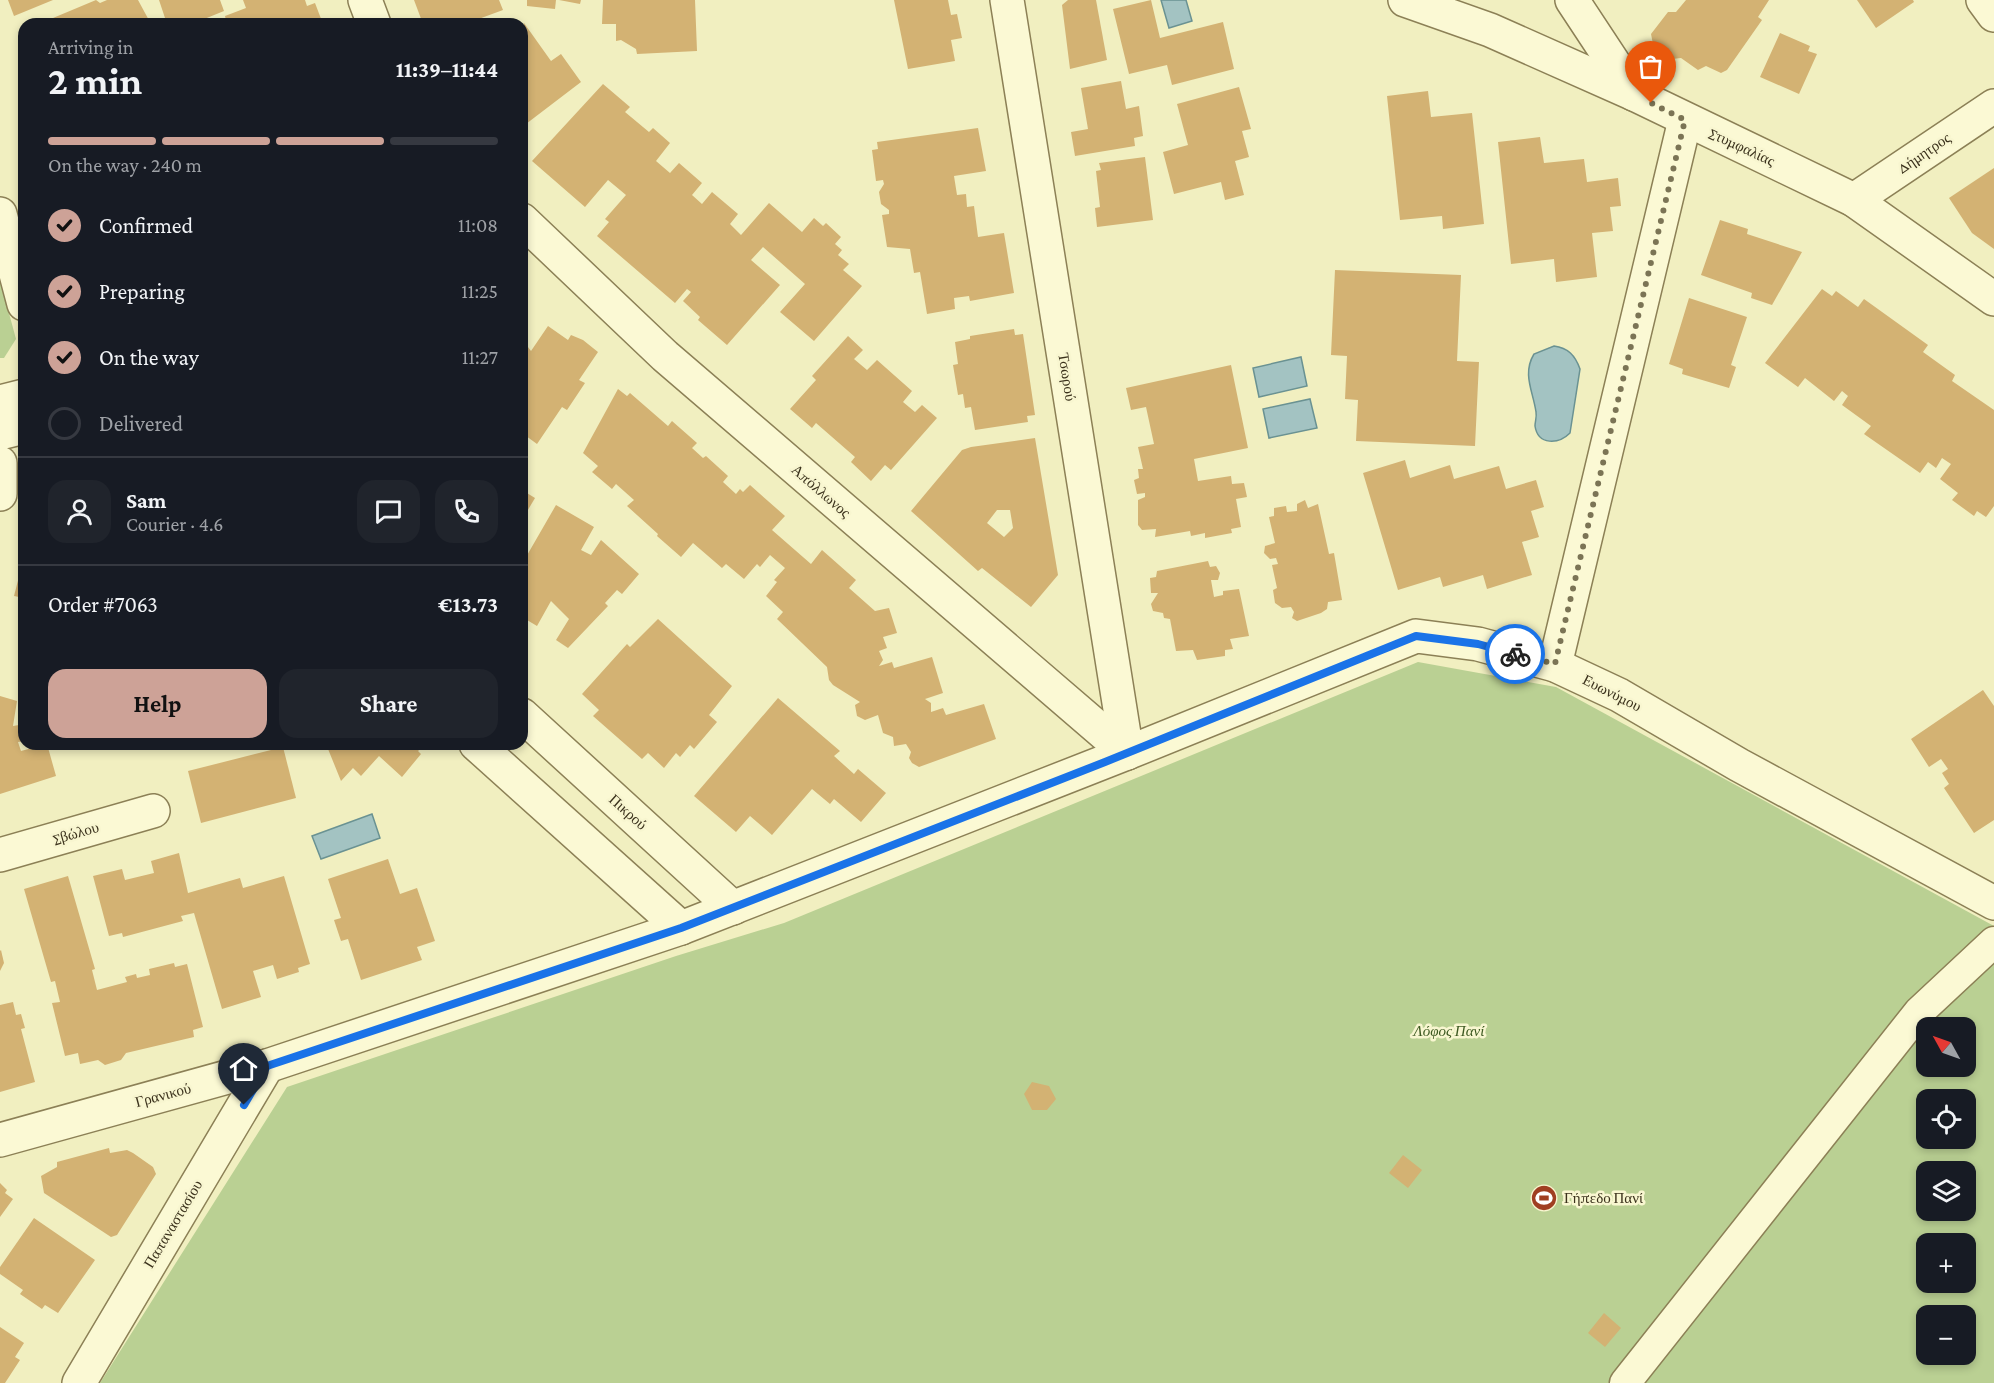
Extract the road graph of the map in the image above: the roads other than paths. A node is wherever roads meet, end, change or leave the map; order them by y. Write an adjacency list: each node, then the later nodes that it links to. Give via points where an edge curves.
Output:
1 (365, 0): 7 (street)
2 (1007, 0): 27 (street, Τσωρού)
3 (1405, 0): 8 (street, Στυμφαλίας, via 1490,30)
4 (1572, 0): 8 (street)
5 (1983, 0): 6 (street)
6 (1994, 15)
7 (372, 18)
8 (1634, 94): 10 (street, Στυμφαλίας)
9 (1994, 106): 11 (street, Δήμητρος)
10 (1685, 120): 11 (street, Στυμφαλίας); 24 (street)
11 (1854, 200): 17 (street, Στυμφαλίας)
12 (0, 204): 14 (street)
13 (0, 214): 16 (street)
14 (18, 224)
15 (528, 226): 27 (street, Απόλλωνος, via 665,356)
16 (18, 282)
17 (1994, 299)
18 (18, 398): 19 (street)
19 (0, 402)
20 (18, 428): 21 (street)
21 (0, 433)
22 (0, 463): 23 (street)
23 (0, 494)
24 (1555, 664): 27 (street, Ευωνύμου, via 1478,644 1416,636); 30 (street, Ευωνύμου)
25 (528, 721): 31 (street, Πικρού)
26 (483, 750): 32 (street)
27 (1127, 753): 31 (street, Ευωνύμου)
28 (153, 811): 29 (street, Σβώλου)
29 (0, 855)
30 (1994, 903)
31 (734, 908): 32 (street, Γρανικού)
32 (681, 928): 34 (street, Γρανικού)
33 (1994, 942): 37 (street, via 1918,1012)
34 (267, 1066): 35 (street, Γρανικού); 36 (street, Παπαναστασίου)
35 (0, 1140)
36 (79, 1383)
37 (1625, 1383)

